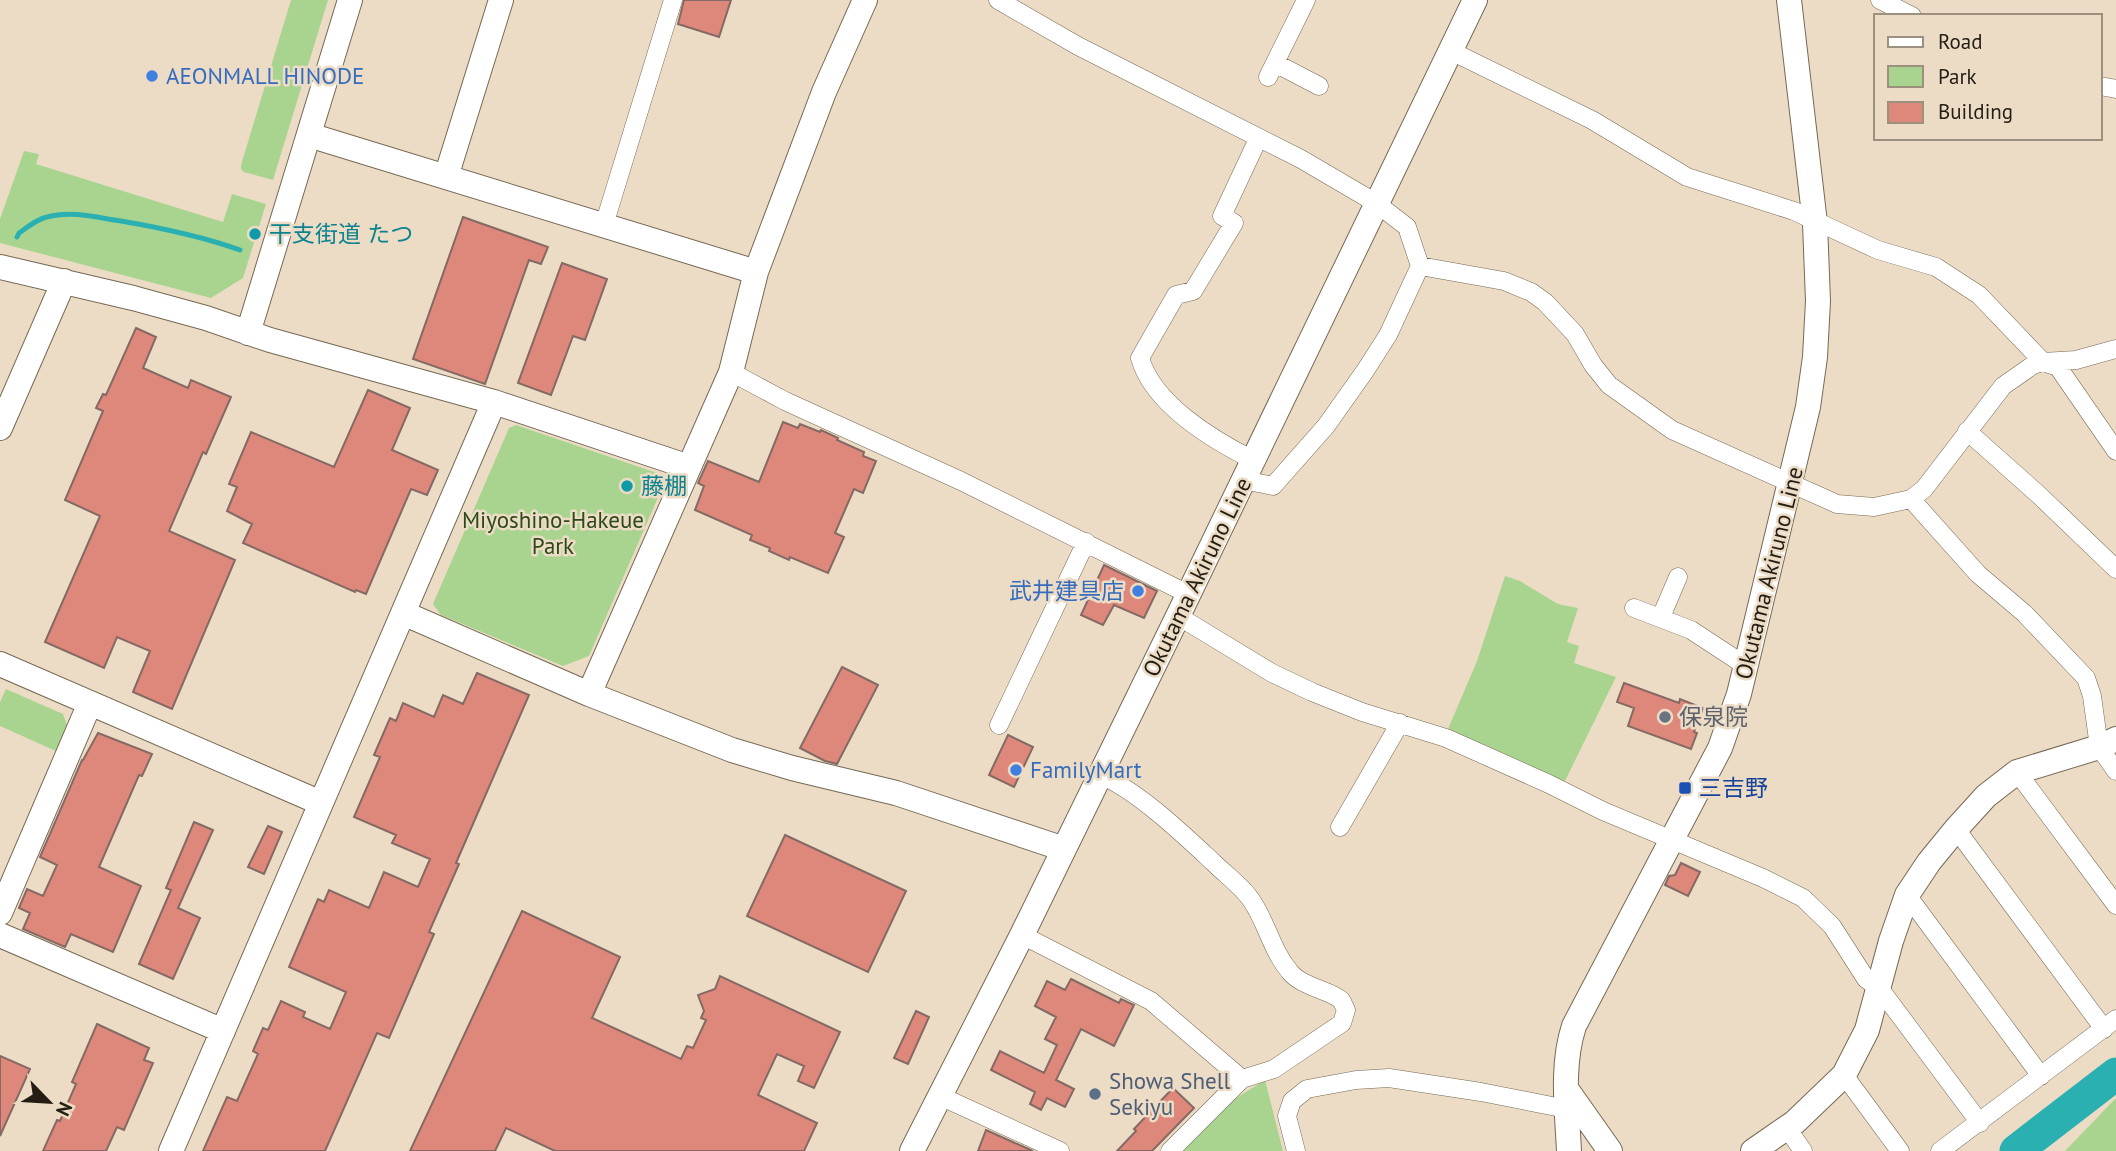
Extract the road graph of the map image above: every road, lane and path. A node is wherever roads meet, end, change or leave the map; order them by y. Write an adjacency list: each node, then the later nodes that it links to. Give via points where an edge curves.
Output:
1 (350, 0): 13 (street)
2 (501, 0): 15 (street)
3 (673, 0): 18 (street)
4 (865, 0): 21 (street, via 824,92)
5 (998, 0): 14 (street)
6 (1306, 0): 12 (street, via 1271,70)
7 (1475, 0): 11 (street, Okutama Akiruno Line)
8 (1789, 0): 17 (street, Okutama Akiruno Line)
9 (1880, 0): 10 (street)
10 (1908, 14)
11 (1451, 51): 16 (street, Okutama Akiruno Line); 17 (street, via 1592,120 1687,177 1794,211)
12 (1320, 86)
13 (309, 135): 15 (street); 23 (street)
14 (1258, 139): 16 (street); 32 (street, via 1223,216 1234,223 1193,291 1176,295 1140,358 1143,370 1166,401 1232,450)
15 (446, 177): 18 (street)
16 (1376, 203): 19 (street, via 1407,227); 32 (street, Okutama Akiruno Line)
17 (1815, 223): 25 (street, via 1878,250 1936,267 1979,295); 33 (street, Okutama Akiruno Line, via 1815,357)
18 (604, 225): 21 (street)
19 (1420, 266): 32 (street, via 1388,335 1326,426 1273,486); 33 (street, via 1504,281 1531,292 1575,334 1609,385 1640,409 1672,430)
20 (0, 267): 22 (street)
21 (756, 272): 26 (street)
22 (64, 281): 23 (street); 28 (street)
23 (248, 333): 27 (street)
24 (2116, 349): 25 (street, via 2076,360)
25 (2043, 362): 29 (street, via 2003,386); 30 (street, via 2057,367)
26 (732, 372): 31 (street); 35 (street)
27 (494, 402): 31 (street); 40 (street)
28 (0, 428)
29 (1967, 431): 34 (street, via 1924,489); 36 (street)
30 (2116, 451)
31 (689, 467): 44 (street)
32 (1248, 470): 38 (street, Okutama Akiruno Line)
33 (1791, 484): 34 (street, via 1837,504 1874,507); 43 (street, Okutama Akiruno Line)
34 (1911, 499): 48 (street, via 1978,574 2024,612 2086,678)
35 (1086, 542): 38 (street); 47 (street)
36 (2116, 569)
37 (1678, 577): 41 (street)
38 (1183, 605): 46 (street, via 1272,673 1362,712); 51 (street, Okutama Akiruno Line)
39 (1634, 608): 41 (street)
40 (403, 612): 44 (street); 52 (street)
41 (1661, 617): 43 (street, via 1691,630)
42 (0, 664): 45 (street)
43 (1746, 666): 55 (street, Okutama Akiruno Line, via 1720,748)
44 (589, 694): 56 (street, via 732,750 896,793)
45 (90, 703): 52 (street); 59 (street)
46 (1400, 723): 53 (street); 55 (street, via 1446,738)
47 (999, 725)
48 (2107, 743): 49 (street); 50 (street)
49 (2116, 771)
50 (2017, 772): 54 (street, via 1986,796); 58 (street)
51 (1100, 775): 56 (street, Okutama Akiruno Line); 67 (street, via 1179,831 1233,881 1255,907 1291,974 1341,1000 1346,1010 1342,1023 1274,1069)
52 (321, 803): 64 (street)
53 (1340, 827)
54 (1956, 829): 57 (street); 63 (street)
55 (1672, 840): 62 (street, via 1803,898 1832,926 1866,979); 69 (street, Okutama Akiruno Line, via 1574,1026)
56 (1064, 849): 61 (street, Okutama Akiruno Line)
57 (1907, 895): 62 (street); 66 (street)
58 (2116, 905)
59 (0, 913)
60 (0, 935): 64 (street)
61 (1022, 935): 67 (street, via 1151,1001); 68 (street, Okutama Akiruno Line)
62 (1880, 989): 65 (street, via 1867,1030); 70 (street)
63 (2110, 1024): 66 (street)
64 (223, 1031): 72 (street)
65 (1844, 1075): 71 (street); 81 (street)
66 (2041, 1076): 70 (street)
67 (1242, 1079): 75 (street)
68 (940, 1096): 73 (street, Okutama Akiruno Line); 74 (street)
69 (1567, 1099): 76 (street, via 1481,1093 1390,1078 1307,1089 1292,1101 1287,1116); 77 (street, Okutama Akiruno Line); 78 (street)
70 (1980, 1123): 82 (street)
71 (1787, 1128): 79 (street); 80 (street)
72 (171, 1151)
73 (912, 1151)
74 (1060, 1151)
75 (1170, 1151)
76 (1296, 1151)
77 (1569, 1151)
78 (1610, 1151)
79 (1753, 1151)
80 (1803, 1151)
81 (1899, 1151)
82 (1940, 1151)

